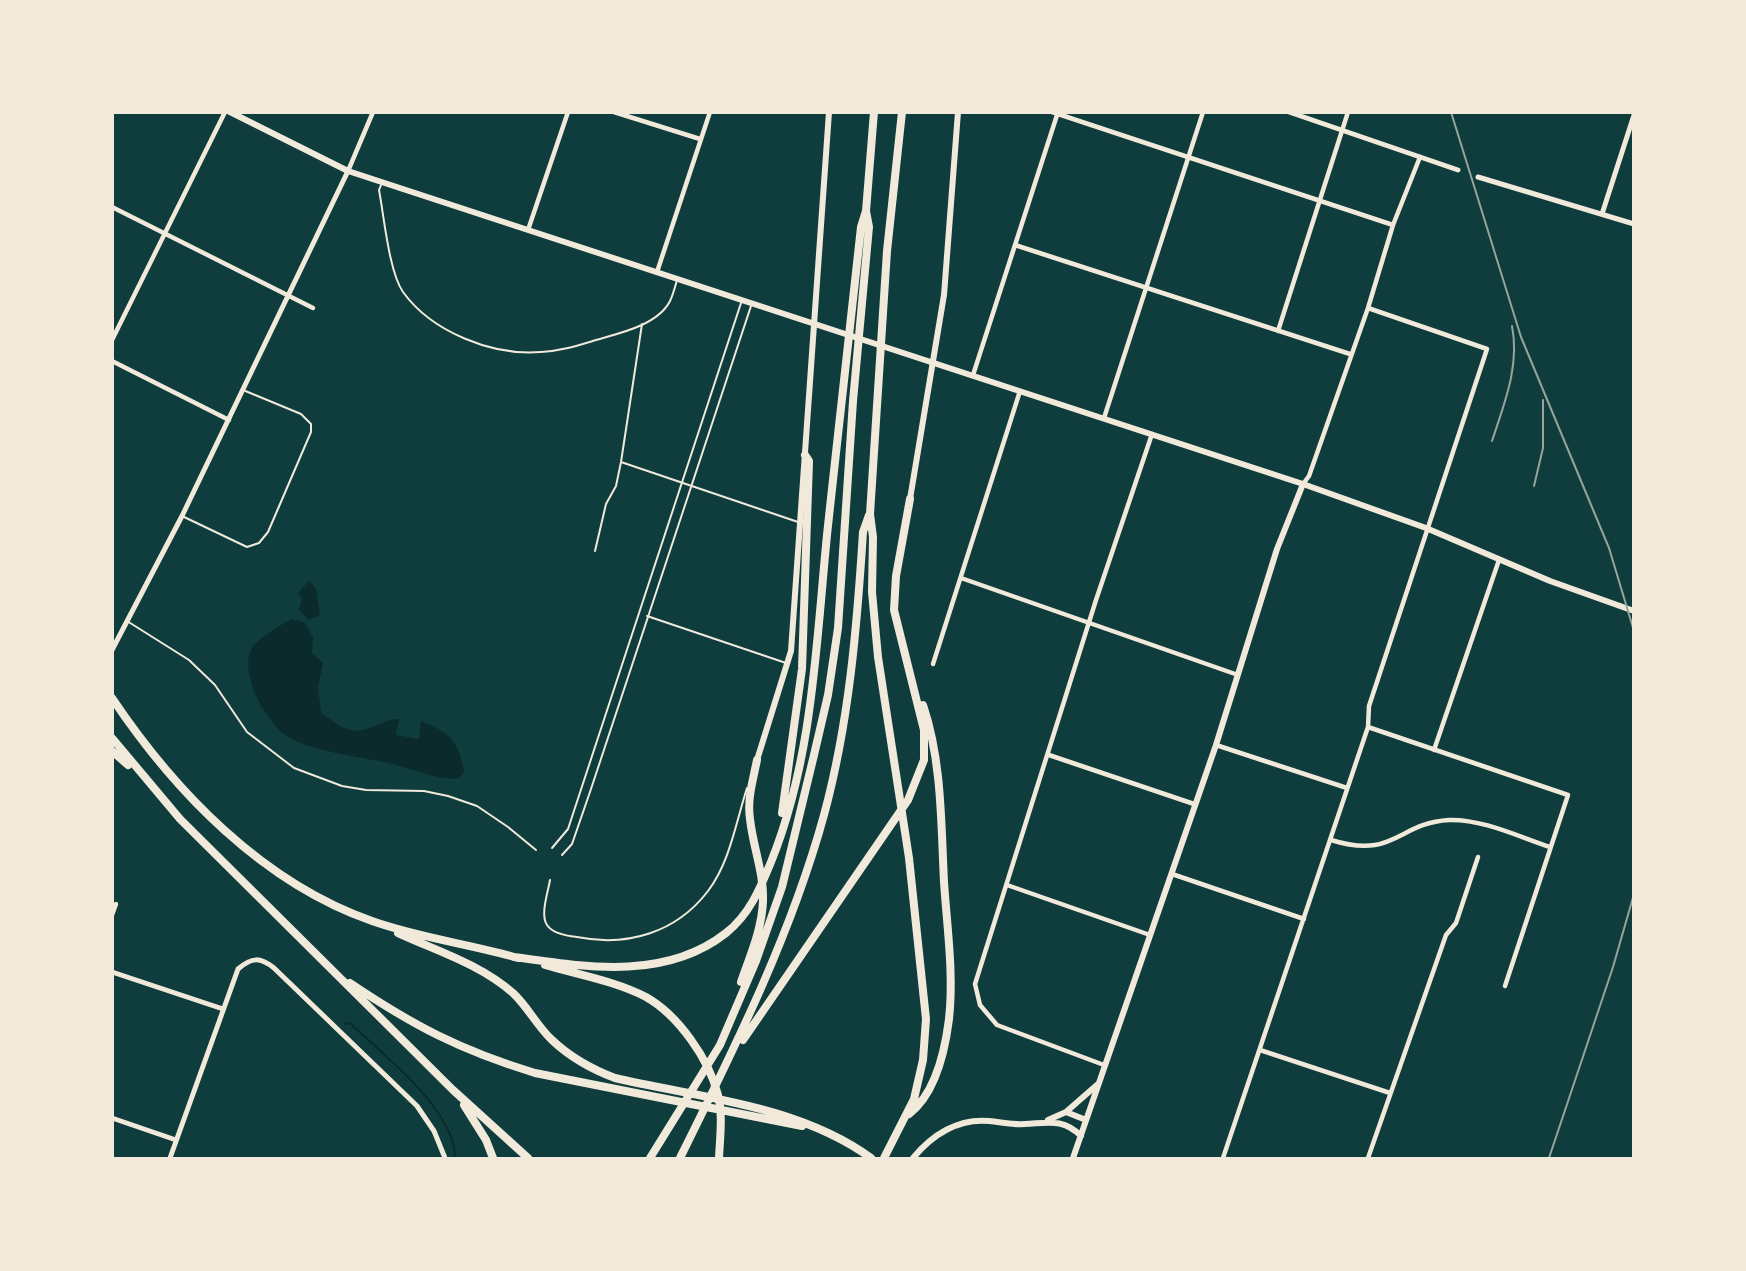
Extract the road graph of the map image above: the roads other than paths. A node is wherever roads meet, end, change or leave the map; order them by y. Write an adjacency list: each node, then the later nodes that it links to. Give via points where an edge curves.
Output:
1 (225, 112): 31 (street)
2 (230, 112): 21 (main road)
3 (373, 112): 21 (street)
4 (568, 112): 30 (street)
5 (614, 112): 17 (street)
6 (710, 112): 17 (street)
7 (829, 112): 42 (main road)
8 (874, 112): 26 (highway)
9 (902, 112): 60 (highway, via 887,250)
10 (958, 112): 47 (main road, via 944,295)
11 (1203, 112): 19 (street)
12 (1288, 112): 16 (street)
13 (1348, 112): 16 (street)
14 (1056, 113): 19 (street); 32 (street)
15 (1634, 115): 27 (street)
16 (1341, 130): 18 (street); 24 (street)
17 (700, 139): 33 (street)
18 (1420, 157): 20 (street); 29 (street)
19 (1189, 158): 24 (street); 35 (street)
20 (1458, 170)
21 (348, 171): 23 (main road); 36 (street)
22 (1478, 177): 27 (street)
23 (382, 182): 30 (main road); 41 (lane, via 379,190 398,284 421,313 449,330 510,351 536,352 563,350)
24 (1320, 201): 29 (street); 43 (street)
25 (112, 207): 31 (street)
26 (866, 210): 88 (highway, via 861,226 812,705); 107 (highway, via 869,227 838,628 828,695 782,887)
27 (1602, 214): 28 (street)
28 (1634, 224)
29 (1393, 225): 40 (street)
30 (528, 230): 33 (main road)
31 (165, 233): 36 (street); 44 (street)
32 (1015, 245): 35 (street); 48 (street)
33 (657, 272): 34 (main road)
34 (678, 278): 37 (main road); 41 (lane, via 666,307)
35 (1146, 288): 43 (street); 51 (street)
36 (290, 295): 39 (street); 49 (street)
37 (742, 300): 38 (main road); 56 (lane)
38 (752, 303): 42 (main road); 58 (lane)
39 (313, 308)
40 (1368, 308): 45 (street); 63 (street, via 1487,349)
41 (642, 324): 55 (lane)
42 (814, 324): 47 (main road); 54 (main road)
43 (1278, 331): 45 (street)
44 (112, 340)
45 (1350, 354): 57 (street)
46 (112, 361): 52 (street)
47 (934, 362): 48 (main road); 59 (main road)
48 (973, 375): 50 (main road)
49 (243, 390): 52 (street); 61 (lane, via 305,416 312,427 271,526 262,540 247,547)
50 (1020, 391): 51 (main road); 66 (street)
51 (1104, 418): 53 (main road)
52 (229, 420): 61 (street)
53 (1152, 434): 57 (main road); 70 (street)
54 (806, 455): 62 (main road, via 802,461); 88 (highway, via 809,461 802,669)
55 (621, 462): 56 (lane); 64 (lane)
56 (682, 482): 58 (lane); 90 (lane, via 568,829)
57 (1303, 484): 63 (main road); 75 (main road, via 1277,549)
58 (692, 486): 62 (lane); 68 (lane)
59 (910, 499): 72 (highway, via 894,593 895,620)
60 (870, 514): 109 (highway, via 863,532 852,671 824,815 790,917); 115 (highway, via 874,624 900,796 926,1019 923,1060)
61 (182, 516): 69 (street)
62 (800, 523): 73 (main road)
63 (1426, 528): 65 (main road); 77 (street, via 1409,591 1369,706)
64 (595, 551)
65 (1499, 560): 67 (main road); 80 (street)
66 (961, 578): 70 (street); 74 (street)
67 (1634, 611)
68 (647, 616): 73 (lane); 92 (lane, via 572,844)
69 (127, 621): 71 (street); 91 (lane, via 189,660 215,686 247,732 294,768 350,788 424,791 448,796 477,806)
70 (1089, 622): 75 (street); 82 (street)
71 (112, 650)
72 (906, 662): 109 (highway, via 926,745 916,785); 115 (highway, via 923,703 934,749 950,989 941,1058 920,1105)
73 (788, 664): 83 (main road)
74 (933, 664)
75 (1238, 675): 79 (main road)
76 (112, 698): 100 (highway, via 157,760 235,839 303,888)
77 (1368, 728): 80 (street); 85 (street)
78 (112, 738): 84 (highway)
79 (1216, 745): 85 (street); 86 (main road)
80 (1434, 750): 89 (street, via 1568,795)
81 (112, 751): 84 (highway)
82 (1049, 755): 86 (street); 96 (street)
83 (757, 760): 95 (lane, via 718,875 696,904 673,923 647,935 620,941 588,940 555,932 547,925 545,915); 107 (highway, via 748,801 763,904 756,940)
84 (148, 783): 104 (highway)
85 (1347, 788): 87 (street)
86 (1194, 804): 94 (main road)
87 (1331, 840): 89 (street, via 1365,848 1397,840 1425,824 1449,820 1477,823); 99 (street)
88 (778, 843): 102 (highway, via 746,913 707,946 680,959 645,966 609,967)
89 (1550, 847): 105 (street)
90 (552, 848)
91 (536, 850)
92 (562, 855)
93 (1478, 857): 113 (street)
94 (1172, 874): 99 (street); 101 (main road)
95 (550, 880)
96 (1007, 885): 101 (street); 110 (street, via 977,975 975,988 980,1005 1001,1028)
97 (116, 904): 98 (street)
98 (112, 915)
99 (1304, 919): 108 (street)
100 (369, 920): 102 (highway); 116 (highway, via 493,978 514,994 550,1038 593,1069 615,1078)
101 (1150, 935): 110 (main road)
102 (514, 957): 128 (highway, via 627,988 658,1006 690,1041 711,1075 721,1126)
103 (112, 972): 106 (street)
104 (338, 976): 112 (highway); 116 (highway, via 406,1020 462,1049 535,1073)
105 (1504, 986)
106 (224, 1009): 121 (street); 123 (street, via 238,969 250,960 265,961 417,1106 434,1131)
107 (720, 1045): 126 (highway)
108 (1260, 1050): 113 (street); 133 (street)
109 (729, 1060): 127 (highway)
110 (1104, 1065): 111 (main road)
111 (1098, 1084): 114 (main road); 118 (main road)
112 (453, 1090): 124 (highway, via 486,1140); 125 (highway)
113 (1390, 1093): 134 (street)
114 (1066, 1112): 118 (main road); 119 (main road)
115 (908, 1114): 130 (highway)
116 (766, 1115): 129 (highway, via 814,1128)
117 (112, 1118): 121 (street)
118 (1086, 1120): 120 (main road)
119 (1041, 1122): 120 (main road, via 1064,1123); 131 (main road, via 968,1122 937,1135)
120 (1081, 1136): 132 (main road)
121 (176, 1140): 122 (street)
122 (170, 1158)
123 (445, 1158)
124 (493, 1158)
125 (528, 1158)
126 (650, 1158)
127 (680, 1158)
128 (719, 1158)
129 (871, 1158)
130 (884, 1158)
131 (914, 1158)
132 (1073, 1158)
133 (1223, 1158)
134 (1368, 1158)

